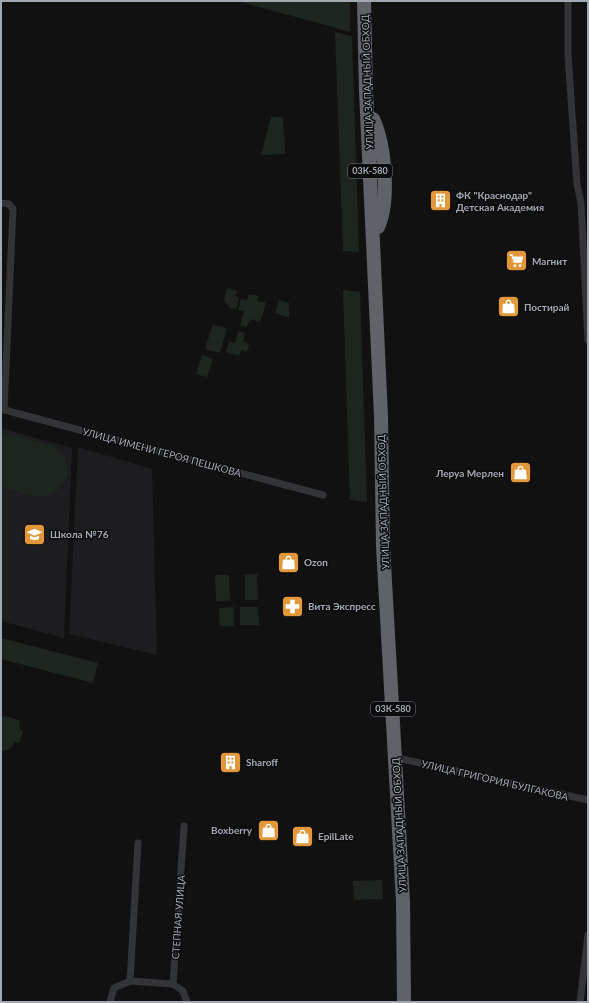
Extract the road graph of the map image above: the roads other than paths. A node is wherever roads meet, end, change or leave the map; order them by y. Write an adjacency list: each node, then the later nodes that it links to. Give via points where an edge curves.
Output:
1 (364, 1): 18 (highway, УЛИЦА ЗАПАДНЫЙ ОБХОД / 03К-580, via 383,546 403,901)
2 (368, 1): 9 (highway, УЛИЦА ЗАПАДНЫЙ ОБХОД / 03К-580)
3 (568, 1): 5 (street, via 568,55 577,184 581,203)
4 (1, 203): 7 (street, via 9,204 13,209)
5 (588, 336): 6 (street)
6 (588, 340)
7 (3, 409): 8 (street, УЛИЦА ИМЕНИ ГЕРОЯ ПЕШКОВА)
8 (324, 495)
9 (402, 759): 10 (street, УЛИЦА ГРИГОРИЯ БУЛГАКОВА); 19 (highway, УЛИЦА ЗАПАДНЫЙ ОБХОД / 03К-580)
10 (588, 800)
11 (184, 826): 15 (street, СТЕПНАЯ УЛИЦА)
12 (138, 843): 14 (street)
13 (588, 935): 20 (street)
14 (130, 981): 15 (street); 16 (street, via 114,988)
15 (173, 984): 17 (street, via 183,991)
16 (110, 1002)
17 (187, 1002)
18 (404, 1002)
19 (411, 1002)
20 (580, 1002)

